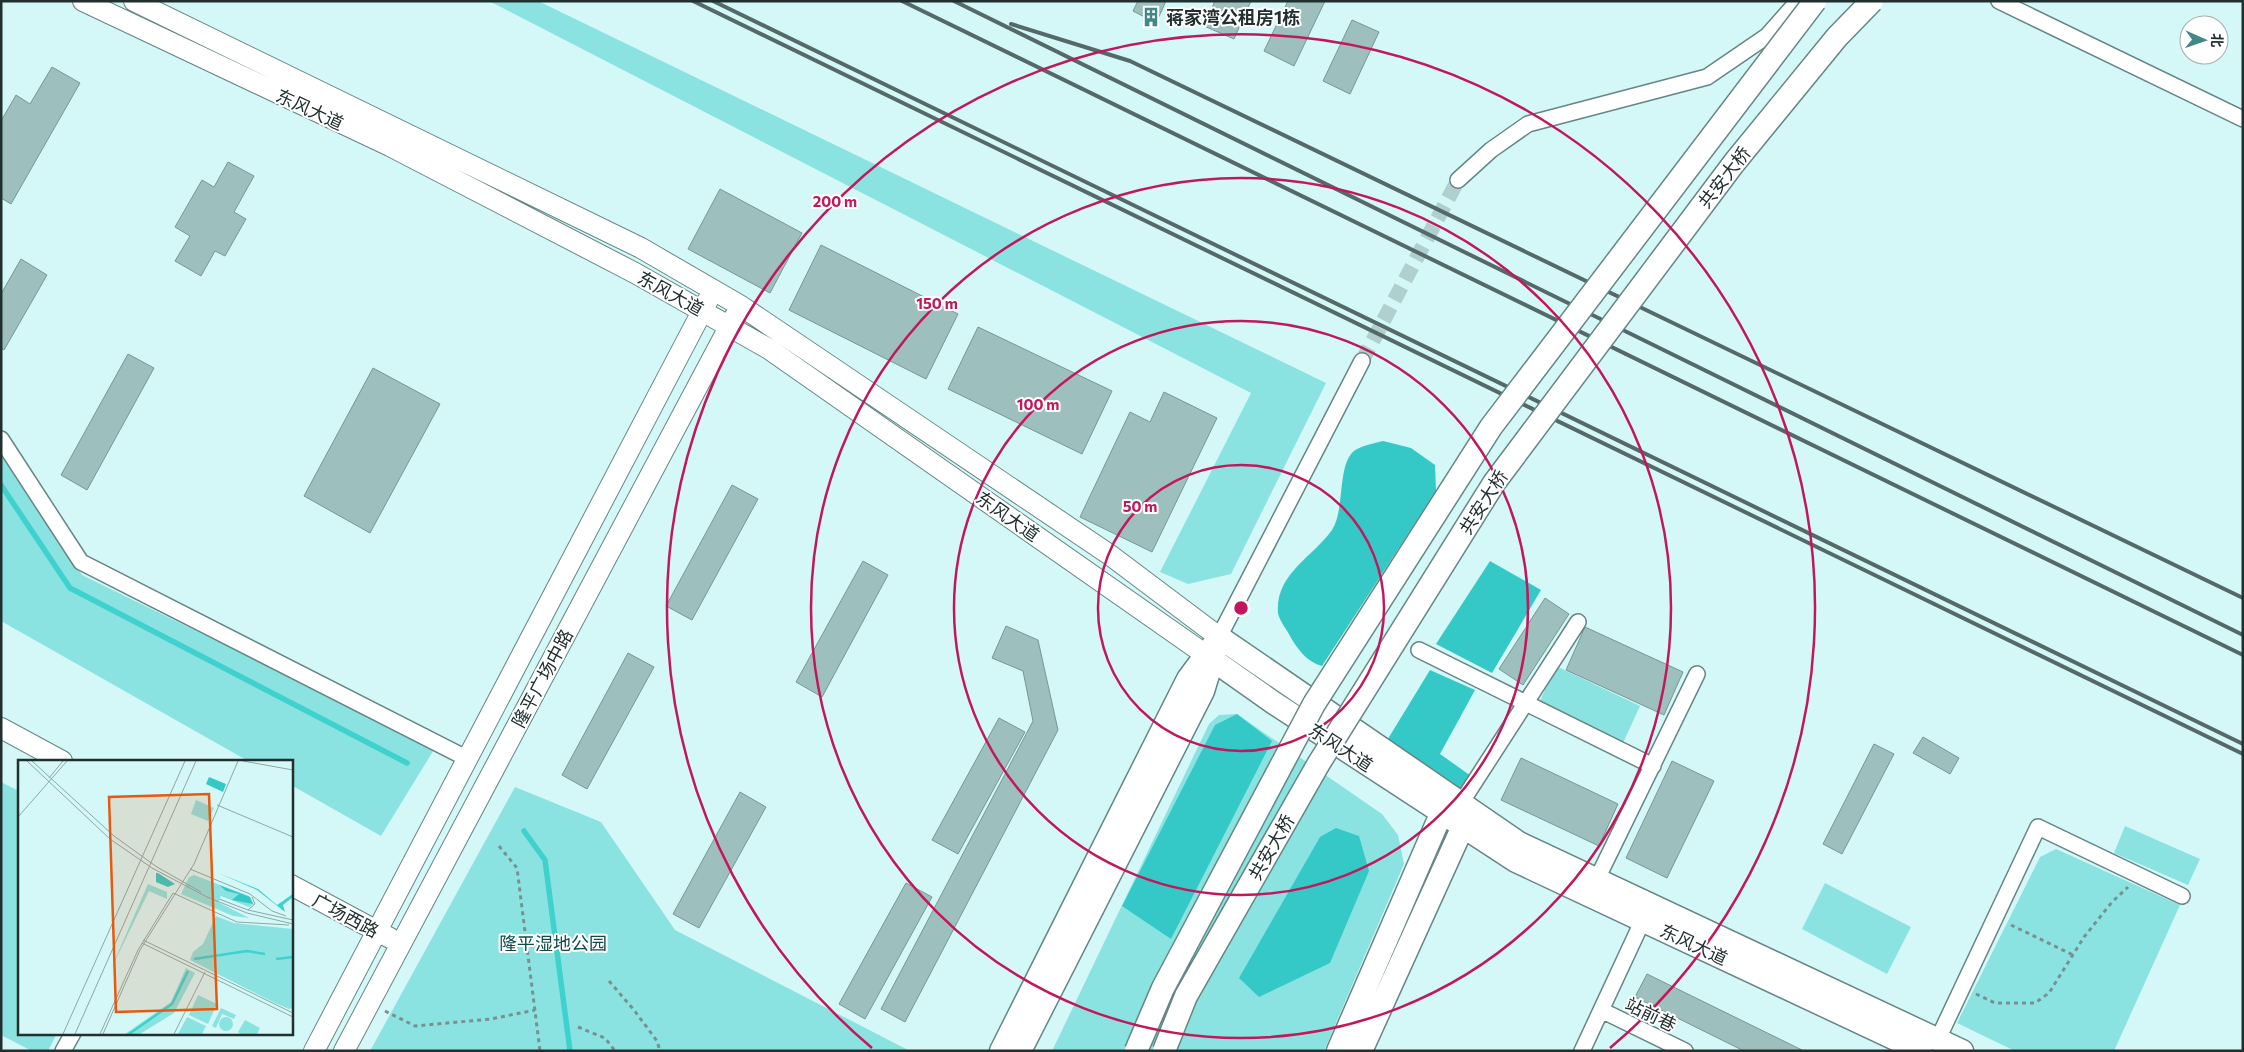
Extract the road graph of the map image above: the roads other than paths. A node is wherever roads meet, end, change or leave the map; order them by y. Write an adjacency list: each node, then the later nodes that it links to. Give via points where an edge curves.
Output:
1 (84, 1): 11 (street, 东风大道, via 390,146)
2 (134, 1): 9 (street, 东风大道, via 641,248)
3 (1798, 1): 8 (street, via 1767,36 1707,77 1528,124 1491,150)
4 (1814, 1): 40 (main road, 共安大桥, bridge, via 1491,427 1314,704 1162,988)
5 (1872, 1): 41 (main road, 共安大桥, bridge, via 1837,37 1734,163 1494,483 1319,763 1186,996)
6 (1998, 1): 7 (street)
7 (2243, 119)
8 (1458, 180)
9 (713, 290): 10 (street, 东风大道); 11 (street, 隆平广场中路)
10 (741, 306): 12 (street, 隆平广场中路); 16 (street, 东风大道, via 1110,555)
11 (702, 310): 12 (street, 东风大道); 22 (street, 隆平广场中路)
12 (730, 326): 18 (street, 东风大道, via 770,349); 31 (street, 隆平广场中路)
13 (1362, 361): 16 (street)
14 (1, 440): 22 (street, via 81,562)
15 (1578, 622): 20 (street)
16 (1219, 637): 18 (main road); 25 (main road)
17 (1419, 650): 20 (street)
18 (1209, 657): 25 (main road, 东风大道, via 1274,703); 38 (main road, via 1188,679); 39 (main road, via 1204,691)
19 (1697, 674): 24 (street)
20 (1526, 703): 24 (street); 25 (street)
21 (1, 728): 23 (street)
22 (468, 759): 30 (street, 隆平广场中路)
23 (60, 760)
24 (1652, 766): 26 (street)
25 (1457, 809): 26 (main road, via 1519,843); 29 (main road, 东风大道, via 1516,861); 42 (main road); 43 (main road)
26 (1597, 879): 34 (main road)
27 (292, 887): 30 (street, 广场西路)
28 (2182, 896): 34 (street, via 2038,827 1964,985)
29 (1643, 920): 32 (street); 34 (main road, 东风大道)
30 (378, 932): 31 (street, 广场西路); 37 (street, 隆平广场中路)
31 (401, 944): 35 (street, 隆平广场中路, via 369,1002)
32 (1601, 1010): 44 (street); 45 (street, 站前巷)
33 (72, 1034): 36 (street)
34 (1929, 1045): 46 (main road)
35 (350, 1047)
36 (63, 1051)
37 (314, 1051)
38 (1001, 1051)
39 (1020, 1051)
40 (1136, 1051)
41 (1164, 1051)
42 (1338, 1051)
43 (1361, 1051)
44 (1582, 1051)
45 (1685, 1051)
46 (1962, 1051)

